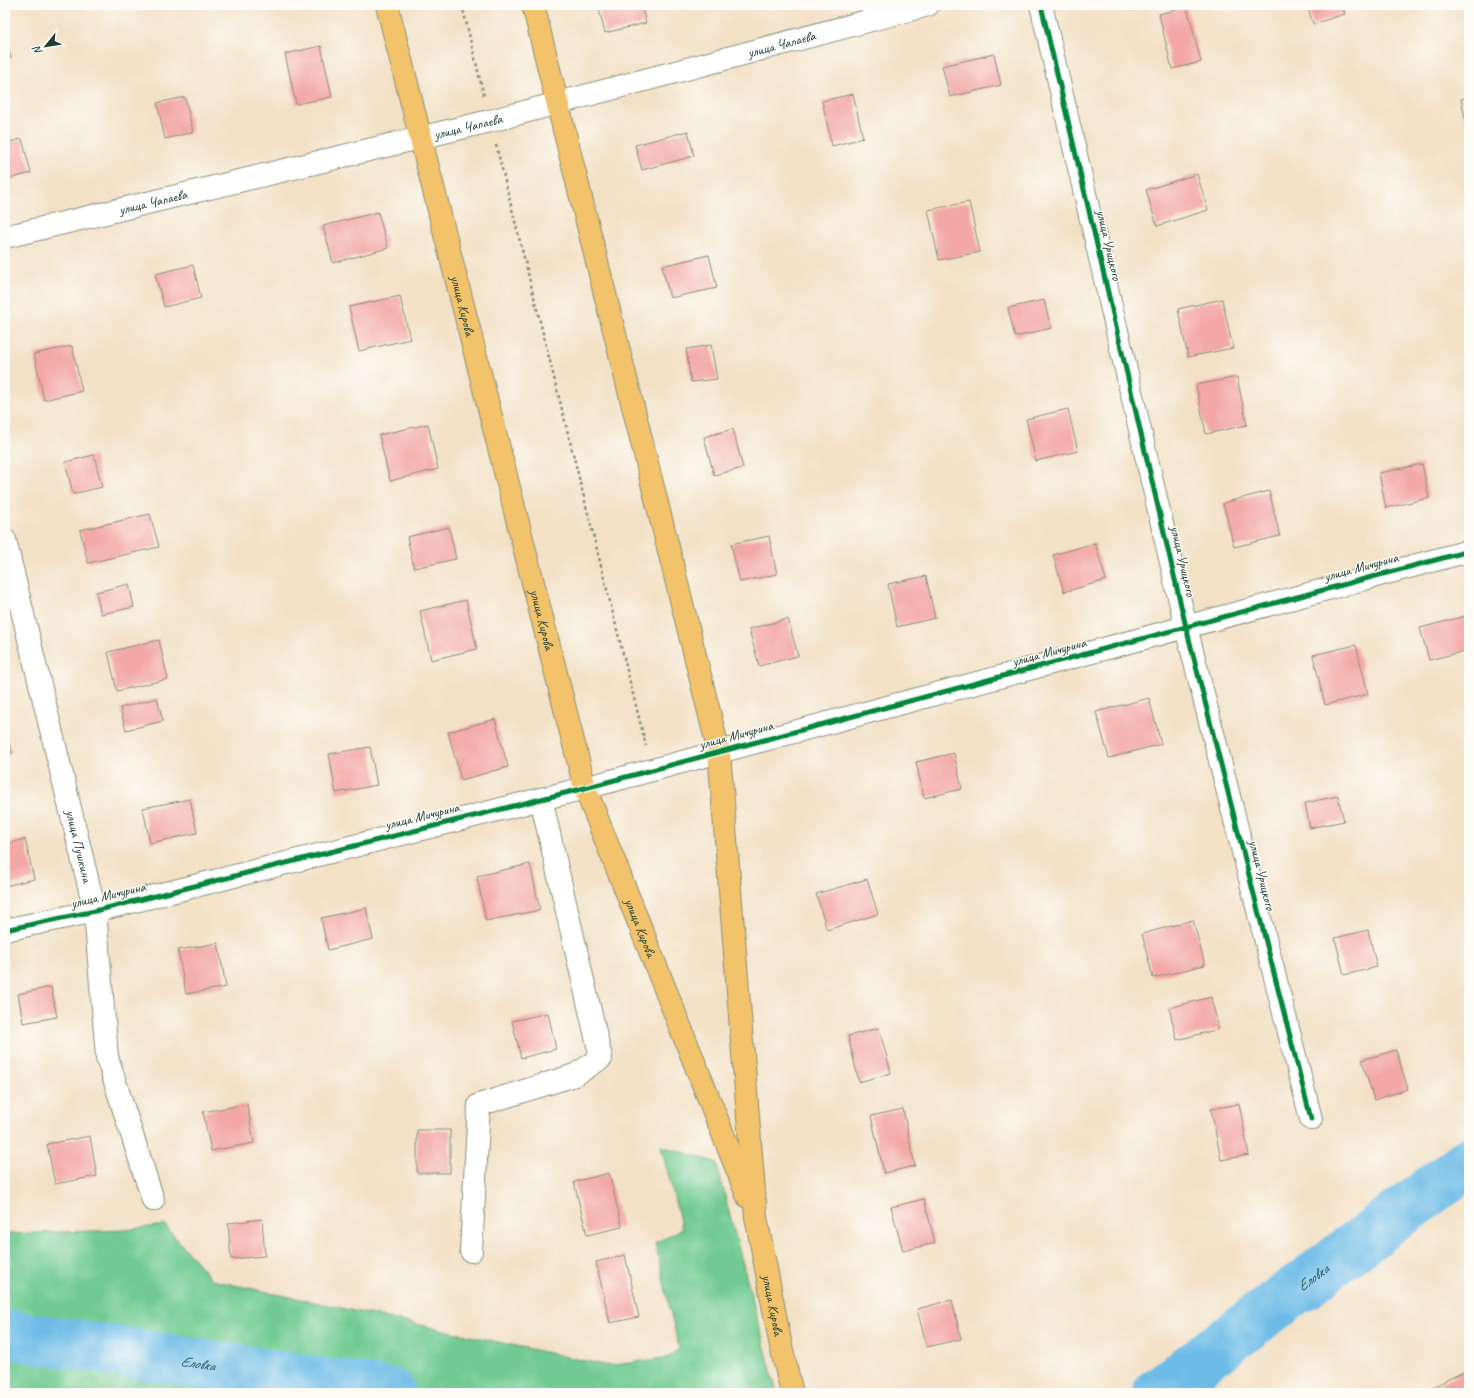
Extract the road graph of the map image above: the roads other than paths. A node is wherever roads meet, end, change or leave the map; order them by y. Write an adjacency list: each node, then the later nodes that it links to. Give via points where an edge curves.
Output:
1 (387, 5): 6 (main road, улица Кирова)
2 (533, 5): 5 (main road, улица Кирова)
3 (928, 5): 5 (street, улица Чапаева)
4 (1041, 5): 10 (street, улица Урицкого)
5 (557, 103): 6 (street, улица Чапаева); 11 (main road, улица Кирова)
6 (420, 138): 7 (street, улица Чапаева); 12 (main road, улица Кирова)
7 (5, 237)
8 (5, 540): 14 (street, улица Пушкина)
9 (1469, 551): 10 (street, улица Мичурина)
10 (1186, 627): 11 (street, улица Мичурина); 16 (street, улица Урицкого)
11 (719, 752): 12 (street, улица Мичурина); 18 (main road, улица Кирова)
12 (585, 788): 13 (street, улица Мичурина); 18 (main road, улица Кирова)
13 (541, 799): 14 (street, улица Мичурина); 19 (street, via 601,1058 574,1075 479,1105)
14 (95, 911): 15 (street, улица Мичурина); 17 (street, улица Пушкина, via 107,1057)
15 (5, 930)
16 (1311, 1119)
17 (153, 1200)
18 (756, 1216): 20 (main road, улица Кирова, via 780,1346)
19 (471, 1251)
20 (792, 1393)

